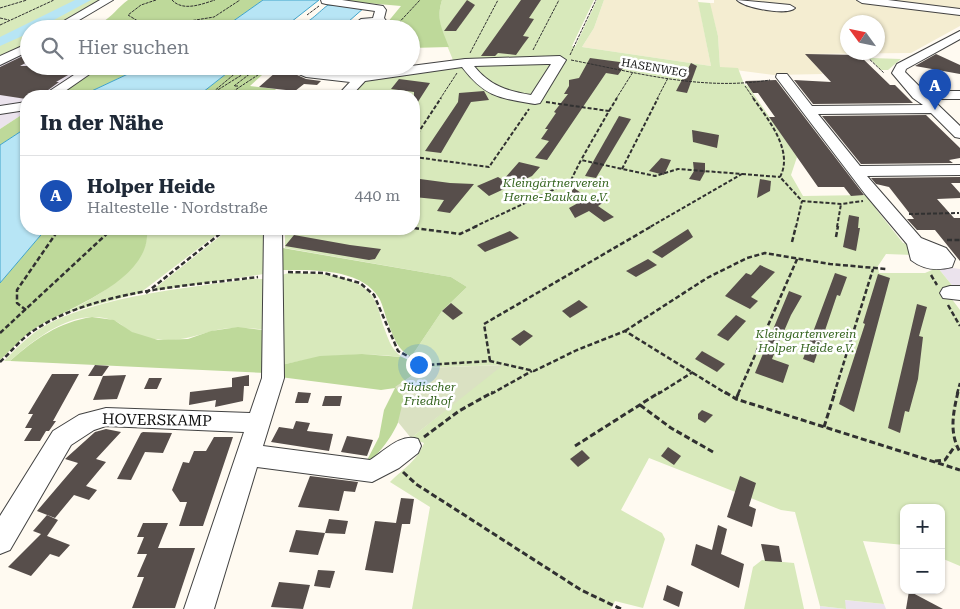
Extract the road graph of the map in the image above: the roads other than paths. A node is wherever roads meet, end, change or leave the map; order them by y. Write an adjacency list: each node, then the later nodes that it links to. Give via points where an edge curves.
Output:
1 (108, 0): 7 (street)
2 (742, 0): 5 (street, via 760,6)
3 (862, 0): 6 (street)
4 (326, 1): 8 (street, via 376,6 381,10)
5 (790, 8)
6 (960, 12)
7 (70, 20)
8 (378, 20)
9 (960, 34): 23 (street, via 898,71)
10 (20, 51): 11 (street)
11 (4, 59): 12 (street)
12 (20, 60)
13 (465, 64): 13 (street, via 528,60 560,60 535,100 493,90 482,84); 14 (street)
14 (420, 70)
15 (82, 75): 21 (street)
16 (314, 75): 18 (street)
17 (384, 75): 19 (street)
18 (328, 77): 19 (street)
19 (362, 78): 22 (street)
20 (782, 78): 28 (street)
21 (58, 90)
22 (350, 90)
23 (918, 95): 24 (street); 26 (street)
24 (960, 95)
25 (20, 107): 27 (street)
26 (933, 109): 28 (street); 29 (street)
27 (0, 110)
28 (808, 110): 31 (street)
29 (960, 134)
30 (960, 170): 31 (street)
31 (856, 171): 33 (street)
32 (273, 235): 34 (street, via 273,378)
33 (916, 244)
34 (258, 423): 36 (street); 37 (street, HOVERSKAMP, via 106,417 87,422 70,431 56,446)
35 (409, 446): 36 (street, via 372,471)
36 (248, 455): 38 (street)
37 (5, 532)
38 (199, 609)

